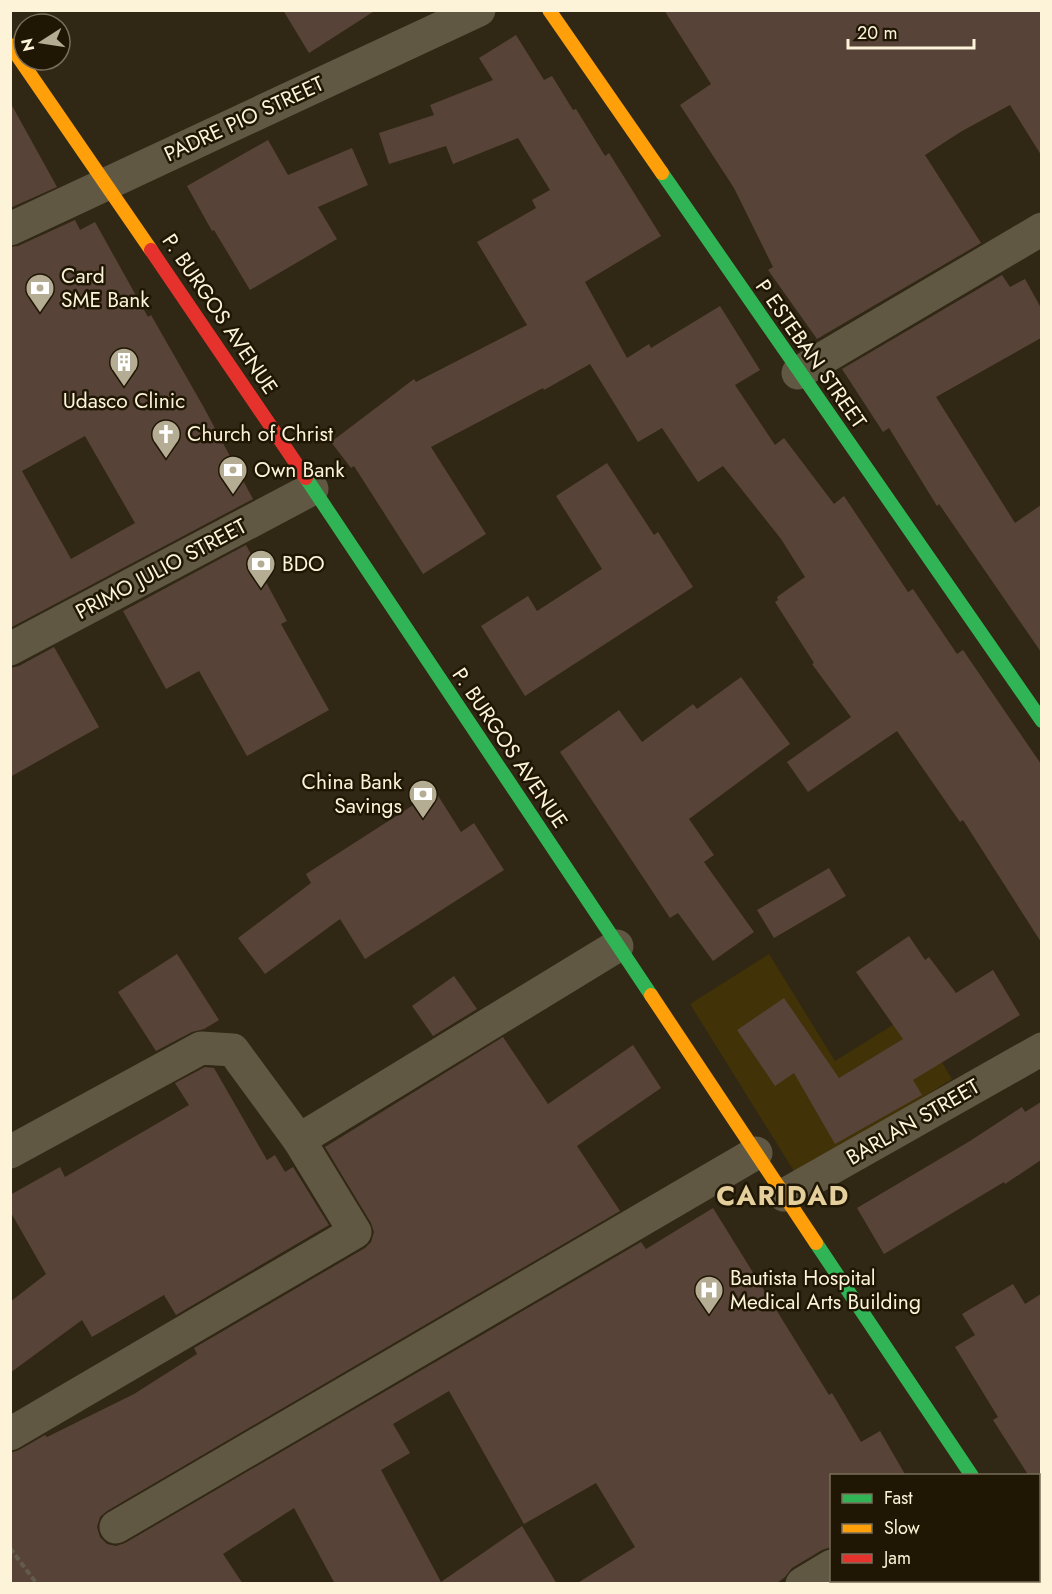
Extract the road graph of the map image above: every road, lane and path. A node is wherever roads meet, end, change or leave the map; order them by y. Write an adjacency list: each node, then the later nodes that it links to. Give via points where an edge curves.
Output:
1 (479, 10): 4 (street, PADRE PIO STREET)
2 (549, 10): 7 (main road, P ESTEBAN STREET)
3 (10, 45): 4 (main road, P. BURGOS AVENUE)
4 (106, 183): 5 (street, PADRE PIO STREET); 8 (main road, P. BURGOS AVENUE)
5 (10, 229)
6 (1041, 229): 7 (street)
7 (798, 373): 10 (main road, P ESTEBAN STREET)
8 (312, 489): 9 (street, PRIMO JULIO STREET); 11 (main road, P. BURGOS AVENUE)
9 (10, 649)
10 (1041, 721)
11 (617, 946): 13 (street); 15 (main road, P. BURGOS AVENUE)
12 (1041, 1049): 16 (street, BARLAN STREET)
13 (299, 1140): 14 (street, via 233,1050 201,1048); 17 (street, via 355,1232)
14 (10, 1152)
15 (756, 1153): 16 (main road, P. BURGOS AVENUE); 19 (street)
16 (784, 1195): 18 (main road, P. BURGOS AVENUE)
17 (10, 1434)
18 (971, 1474)
19 (116, 1527)
20 (10, 1548): 22 (path)
21 (830, 1567): 23 (street)
22 (37, 1584)
23 (802, 1584)

